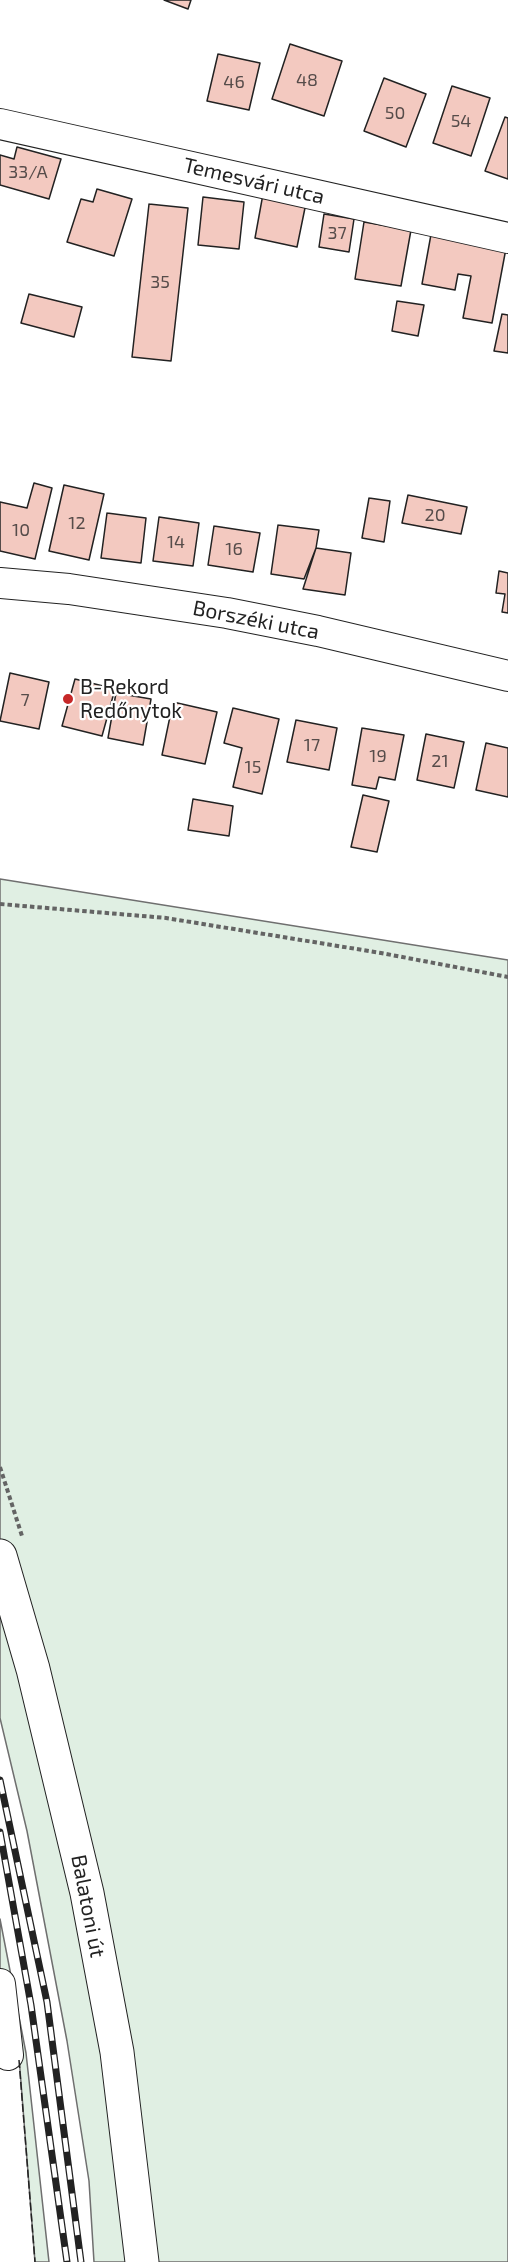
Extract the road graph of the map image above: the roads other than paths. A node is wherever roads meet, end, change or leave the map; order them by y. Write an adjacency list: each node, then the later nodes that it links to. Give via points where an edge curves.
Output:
1 (0, 124): 2 (street, Temesvári utca)
2 (508, 237)
3 (0, 583): 4 (street, Borszéki utca, via 69,589 227,613)
4 (508, 676)
5 (0, 1556): 8 (main road, Balatoni út, via 33,1669 87,1893 117,2052)
6 (0, 1984): 7 (street)
7 (8, 2055)
8 (142, 2262)

